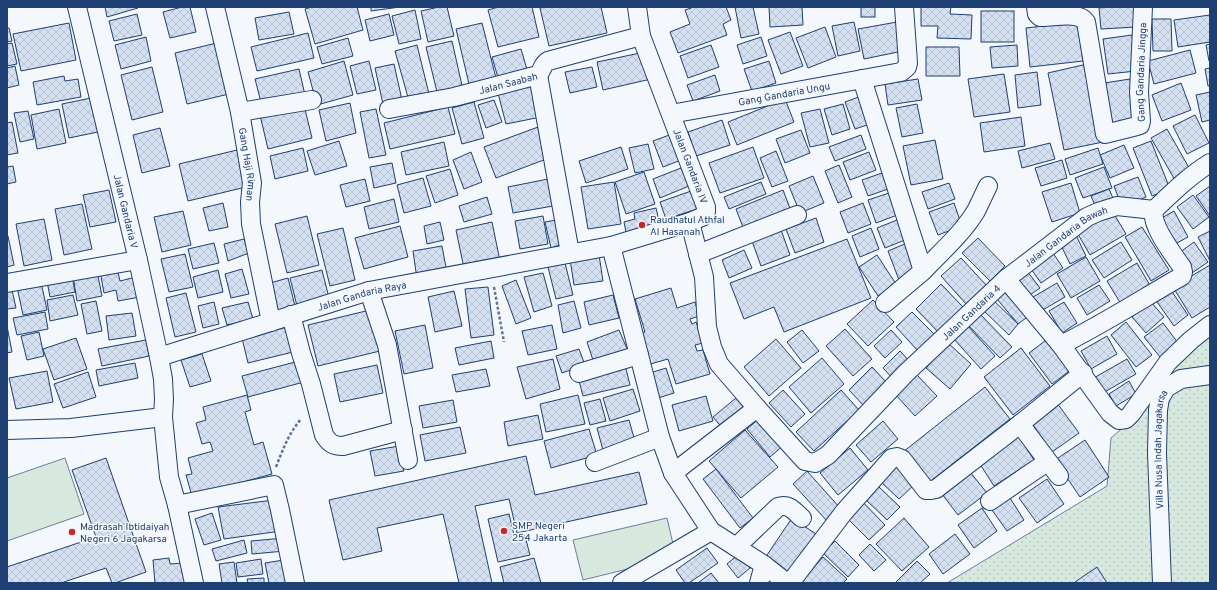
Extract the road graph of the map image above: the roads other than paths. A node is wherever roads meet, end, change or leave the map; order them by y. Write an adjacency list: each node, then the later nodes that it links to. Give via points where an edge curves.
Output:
1 (77, 7): 22 (street, Jalan Gandaria V)
2 (215, 7): 12 (street, Gang Haji Riman)
3 (637, 7): 7 (street, Jalan Gandaria IV)
4 (904, 7): 9 (street, Gang Gandaria Ungu, via 908,63 903,71 897,73)
5 (1036, 7): 6 (street, Gang Gandaria Jingga, via 1040,16 1073,16 1083,18 1086,22 1105,134 1140,125)
6 (1143, 7)
7 (641, 36): 8 (street, Jalan Saabah, via 548,61); 13 (street, Jalan Gandaria IV)
8 (538, 75): 11 (street, Jalan Saabah, via 454,97); 20 (street)
9 (862, 78): 13 (street, Gang Gandaria Ungu); 23 (street)
10 (312, 100): 12 (street)
11 (389, 109)
12 (240, 112): 29 (street, Gang Haji Riman, via 252,182 251,224)
13 (671, 114): 18 (street, Jalan Gandaria IV, via 706,207 704,216)
14 (1210, 163): 16 (street, via 1198,170)
15 (988, 186): 23 (street, via 976,211 963,228)
16 (1154, 210): 24 (street, Jalan Gandaria Bawah, via 1117,206 1087,217); 31 (street, via 1162,237 1182,267 1182,276 1096,327)
17 (797, 215): 21 (street)
18 (690, 222): 19 (street, Jalan Gandaria IV); 21 (street, Jalan Gandaria 4)
19 (611, 246): 20 (street, Jalan Gandaria IV); 32 (street)
20 (570, 253): 26 (street, Jalan Gandaria Raya)
21 (698, 254): 37 (street, Jalan Gandaria 4, via 704,277 706,327 712,347 719,364)
22 (138, 260): 25 (street); 33 (street, Jalan Gandaria V)
23 (923, 271): 27 (street)
24 (1006, 279): 31 (street, Jalan Gandaria 4); 37 (street, Jalan Gandaria 4, via 906,373 828,455 818,462 805,461)
25 (7, 283)
26 (369, 291): 28 (street, Jalan Gandaria Raya); 41 (street, via 387,345)
27 (885, 303)
28 (291, 315): 29 (street, Jalan Gandaria Raya); 41 (street, via 324,435 328,441 335,446 343,446)
29 (271, 322): 33 (street, Jalan Gandaria Raya)
30 (1210, 325): 35 (street, Jalan Gandaria 4, via 1168,362 1136,408 1124,419 1119,420 1110,413)
31 (1061, 344): 35 (street, Jalan Gandaria 4)
32 (639, 355): 34 (street); 42 (street)
33 (159, 357): 38 (street, Jalan Gandaria V, via 163,379)
34 (579, 373)
35 (1082, 373): 39 (street)
36 (1210, 375): 60 (street, Villa Nusa Indah Jagakarsa, via 1181,379 1166,388 1160,398 1157,453)
37 (760, 411): 46 (street)
38 (163, 417): 40 (street, via 71,428); 49 (street, Jalan Gandaria V, via 169,477)
39 (1020, 424): 45 (street); 59 (street, via 936,489 925,488 900,458 892,458 844,512)
40 (7, 430)
41 (403, 430): 43 (street)
42 (660, 437): 44 (street); 46 (street)
43 (408, 460)
44 (595, 462)
45 (1047, 462): 47 (street); 48 (street)
46 (673, 473): 51 (street)
47 (1059, 476)
48 (990, 501)
49 (177, 505): 54 (street, Jalan Gandaria V); 55 (street, via 274,485)
50 (802, 518): 52 (street, via 788,506 778,507)
51 (711, 531): 52 (street); 56 (street)
52 (736, 547): 53 (street)
53 (764, 565): 57 (street); 58 (street)
54 (194, 583)
55 (295, 583)
56 (622, 583)
57 (759, 583)
58 (787, 583)
59 (790, 583)
60 (1162, 583)

